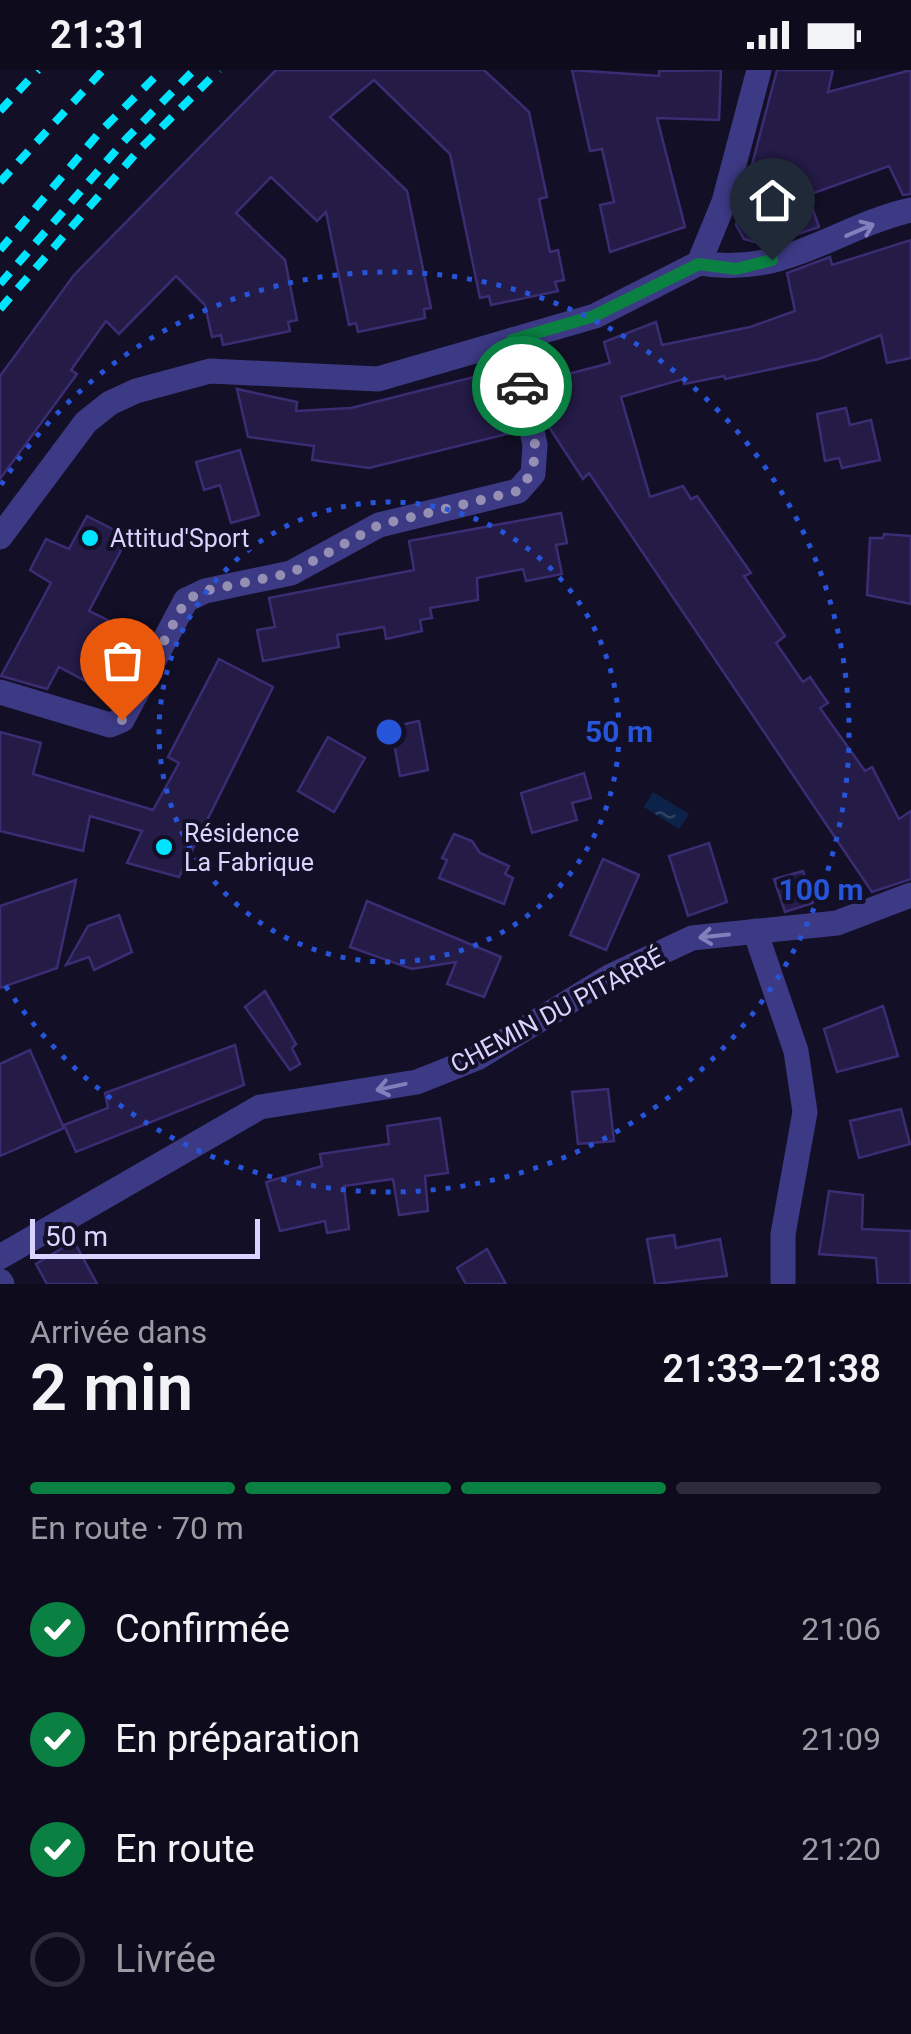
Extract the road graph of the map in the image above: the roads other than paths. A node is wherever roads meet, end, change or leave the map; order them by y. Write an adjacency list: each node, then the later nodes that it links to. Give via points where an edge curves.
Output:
1 (758, 70): 3 (street, via 724,202)
2 (911, 210): 3 (street, one-way to 2, via 736,269 808,252)
3 (699, 264): 4 (street, via 594,316)
4 (512, 340): 5 (street, via 378,379 210,371 136,392 86,422); 6 (street, via 536,445 533,474 518,491 379,525 291,573 186,600 122,720 110,726)
5 (0, 538)
6 (0, 692)
7 (911, 896): 8 (street, CHEMIN DU PITARRÉ, via 837,923)
8 (756, 931): 9 (street, CHEMIN DU PITARRÉ, one-way to 9, via 692,938 610,976 477,1058 417,1082 260,1108); 10 (street, via 796,1052 805,1112 783,1234)
9 (0, 1257)
10 (783, 1284)

